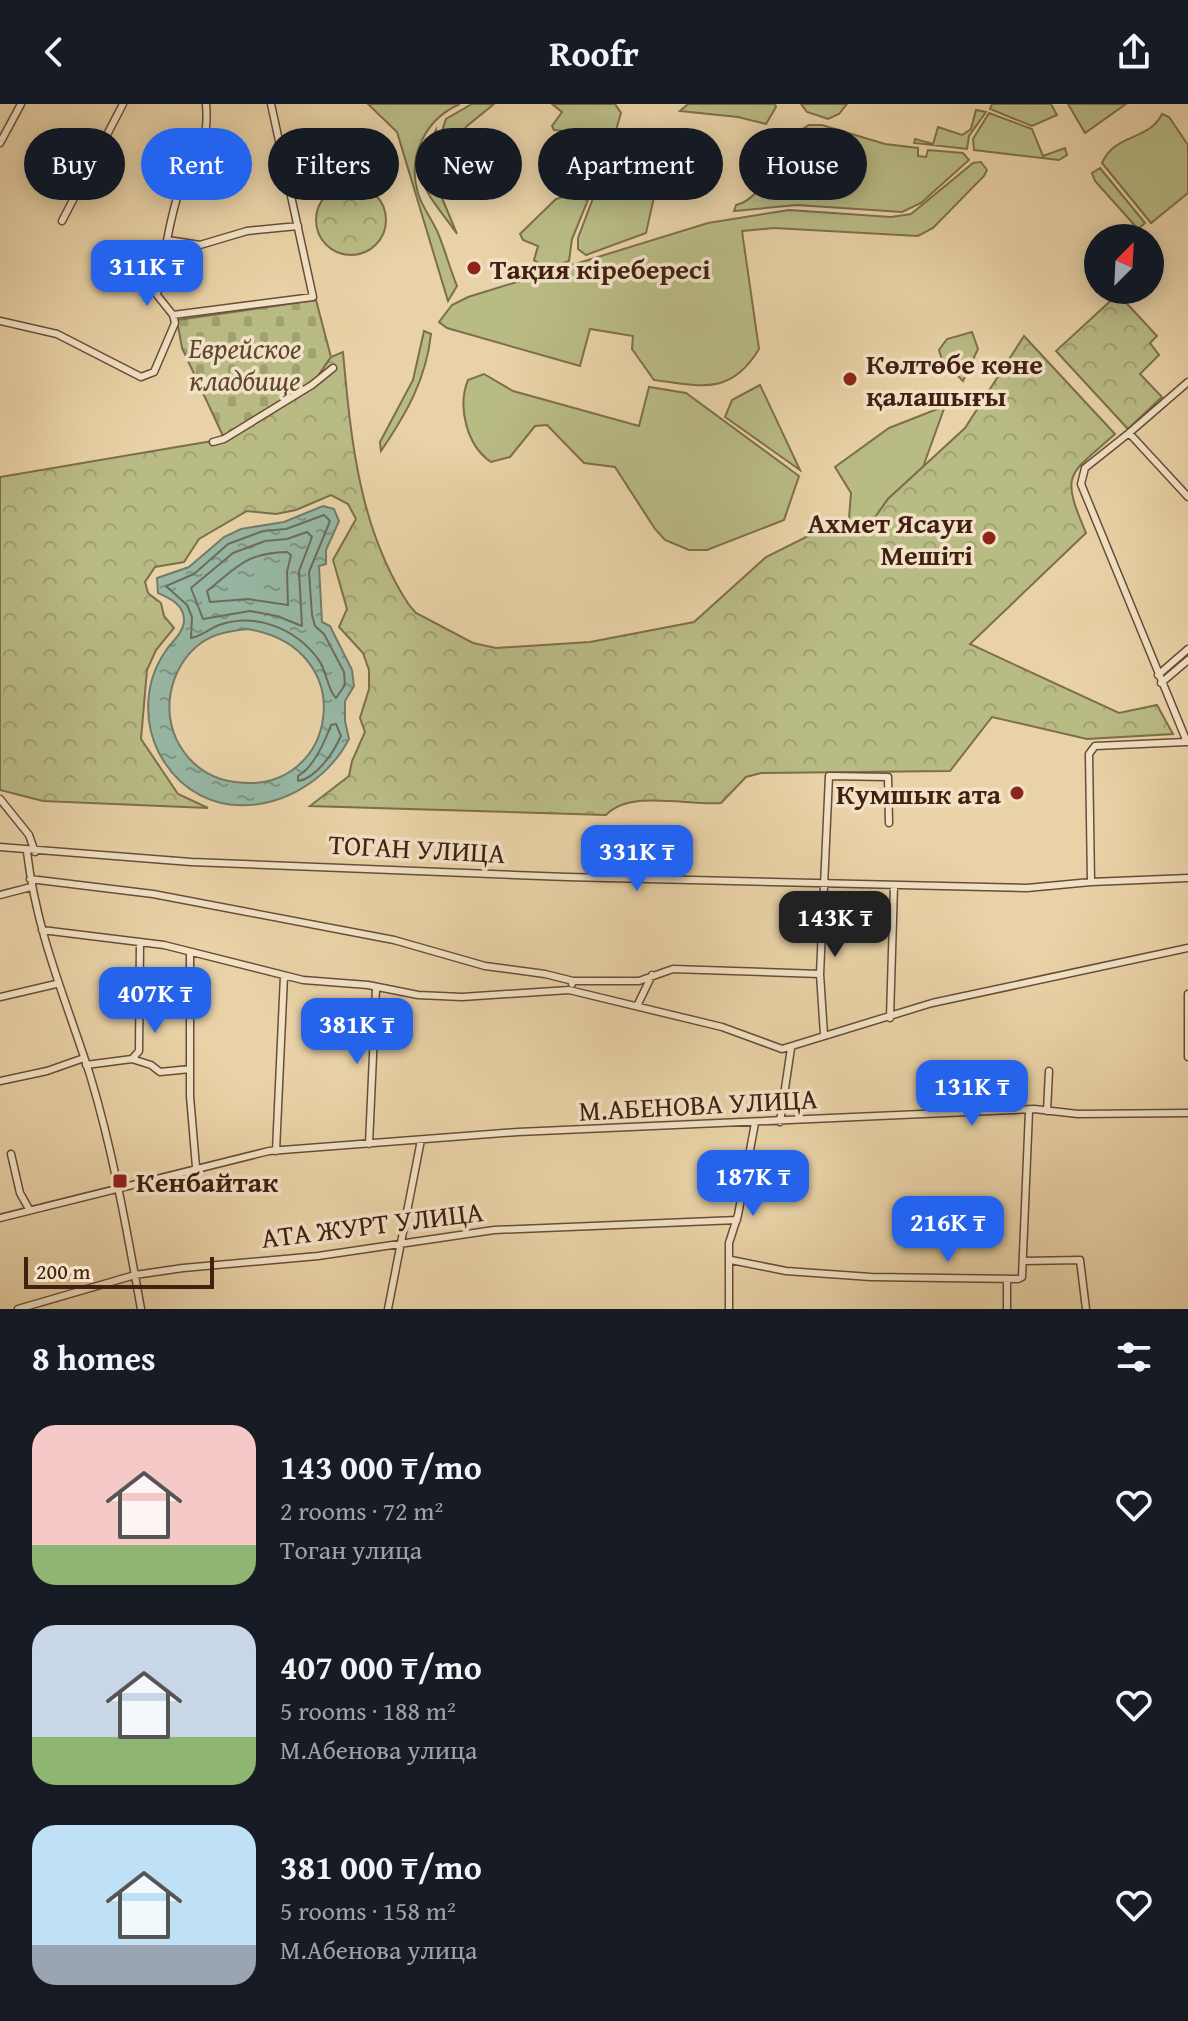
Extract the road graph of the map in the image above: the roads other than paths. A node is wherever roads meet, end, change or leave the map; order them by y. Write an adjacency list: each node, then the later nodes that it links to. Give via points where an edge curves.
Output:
1 (21, 104): 5 (street)
2 (123, 104): 6 (street)
3 (206, 104): 8 (street, via 206,135 181,182)
4 (271, 104): 7 (street)
5 (0, 143)
6 (62, 221)
7 (298, 226): 8 (street, via 247,231 200,245); 9 (street, via 313,297)
8 (168, 240): 9 (street, via 157,295)
9 (173, 315): 10 (street, via 164,351 148,377 57,334)
10 (0, 321)
11 (333, 368): 14 (street)
12 (1188, 382): 13 (street)
13 (1129, 433): 15 (street); 18 (street, via 1085,468 1081,484)
14 (213, 442)
15 (1188, 497)
16 (1188, 649): 18 (street)
17 (1188, 660): 18 (street)
18 (1159, 679): 19 (street)
19 (1187, 744): 25 (street, via 1095,746 1089,754)
20 (0, 799): 23 (street, via 29,835)
21 (889, 823): 27 (street, via 888,777 829,776)
22 (4, 848): 23 (street, ТОГАН УЛИЦА)
23 (31, 852): 26 (street); 27 (street, ТОГАН УЛИЦА, via 567,877)
24 (1188, 878): 25 (street, ТОГАН УЛИЦА)
25 (1091, 882): 28 (street, ТОГАН УЛИЦА, via 1027,888)
26 (31, 883): 29 (street); 30 (street); 37 (street, via 115,888 209,904)
27 (824, 883): 28 (street, ТОГАН УЛИЦА); 35 (street)
28 (894, 885): 44 (street)
29 (0, 895)
30 (42, 930): 31 (street, М.АБЕНОВА УЛИЦА); 38 (street)
31 (140, 942): 33 (street, М.АБЕНОВА УЛИЦА); 48 (street, via 139,1051)
32 (1188, 948): 44 (street, М.АБЕНОВА УЛИЦА, via 932,1003)
33 (190, 952): 36 (street, М.АБЕНОВА УЛИЦА); 50 (street)
34 (652, 974): 35 (street, via 673,969); 37 (street, via 639,981); 43 (street)
35 (820, 974): 45 (street)
36 (284, 976): 39 (street, М.АБЕНОВА УЛИЦА); 60 (street)
37 (573, 981): 40 (street)
38 (56, 984): 42 (street); 49 (street)
39 (376, 989): 40 (street, М.АБЕНОВА УЛИЦА, via 462,997); 59 (street)
40 (569, 990): 43 (street, М.АБЕНОВА УЛИЦА)
41 (1188, 994): 47 (street)
42 (0, 997)
43 (638, 1004): 46 (street, М.АБЕНОВА УЛИЦА)
44 (890, 1018): 45 (street, М.АБЕНОВА УЛИЦА)
45 (824, 1035): 46 (street, М.АБЕНОВА УЛИЦА)
46 (791, 1048): 56 (street)
47 (1188, 1057)
48 (132, 1059): 49 (street); 50 (street, via 160,1072)
49 (85, 1062): 52 (street); 63 (street)
50 (190, 1069): 62 (street)
51 (1049, 1071): 54 (street)
52 (0, 1081)
53 (1029, 1111): 54 (street, М.АБЕНОВА УЛИЦА); 56 (street, М.АБЕНОВА УЛИЦА); 69 (street)
54 (1047, 1111): 55 (street, М.АБЕНОВА УЛИЦА)
55 (1188, 1113)
56 (780, 1122): 57 (street, М.АБЕНОВА УЛИЦА)
57 (755, 1123): 58 (street, М.АБЕНОВА УЛИЦА); 66 (street)
58 (421, 1140): 59 (street, М.АБЕНОВА УЛИЦА); 67 (street)
59 (369, 1144): 60 (street, М.АБЕНОВА УЛИЦА)
60 (276, 1151): 62 (street, М.АБЕНОВА УЛИЦА)
61 (11, 1154): 64 (street)
62 (196, 1167): 63 (street, М.АБЕНОВА УЛИЦА)
63 (116, 1187): 64 (street, М.АБЕНОВА УЛИЦА); 70 (street)
64 (29, 1209): 65 (street, М.АБЕНОВА УЛИЦА)
65 (0, 1218)
66 (737, 1220): 67 (street, АТА ЖУРТ УЛИЦА, via 494,1230); 68 (street, via 729,1243)
67 (401, 1244): 70 (street, АТА ЖУРТ УЛИЦА); 74 (street)
68 (731, 1260): 71 (street, via 786,1271); 75 (street)
69 (1023, 1261): 71 (street, via 1022,1277); 77 (street, via 1080,1260)
70 (135, 1275): 72 (street, АТА ЖУРТ УЛИЦА); 73 (street)
71 (1007, 1280): 76 (street)
72 (18, 1309)
73 (141, 1309)
74 (388, 1309)
75 (729, 1309)
76 (1007, 1309)
77 (1086, 1309)

